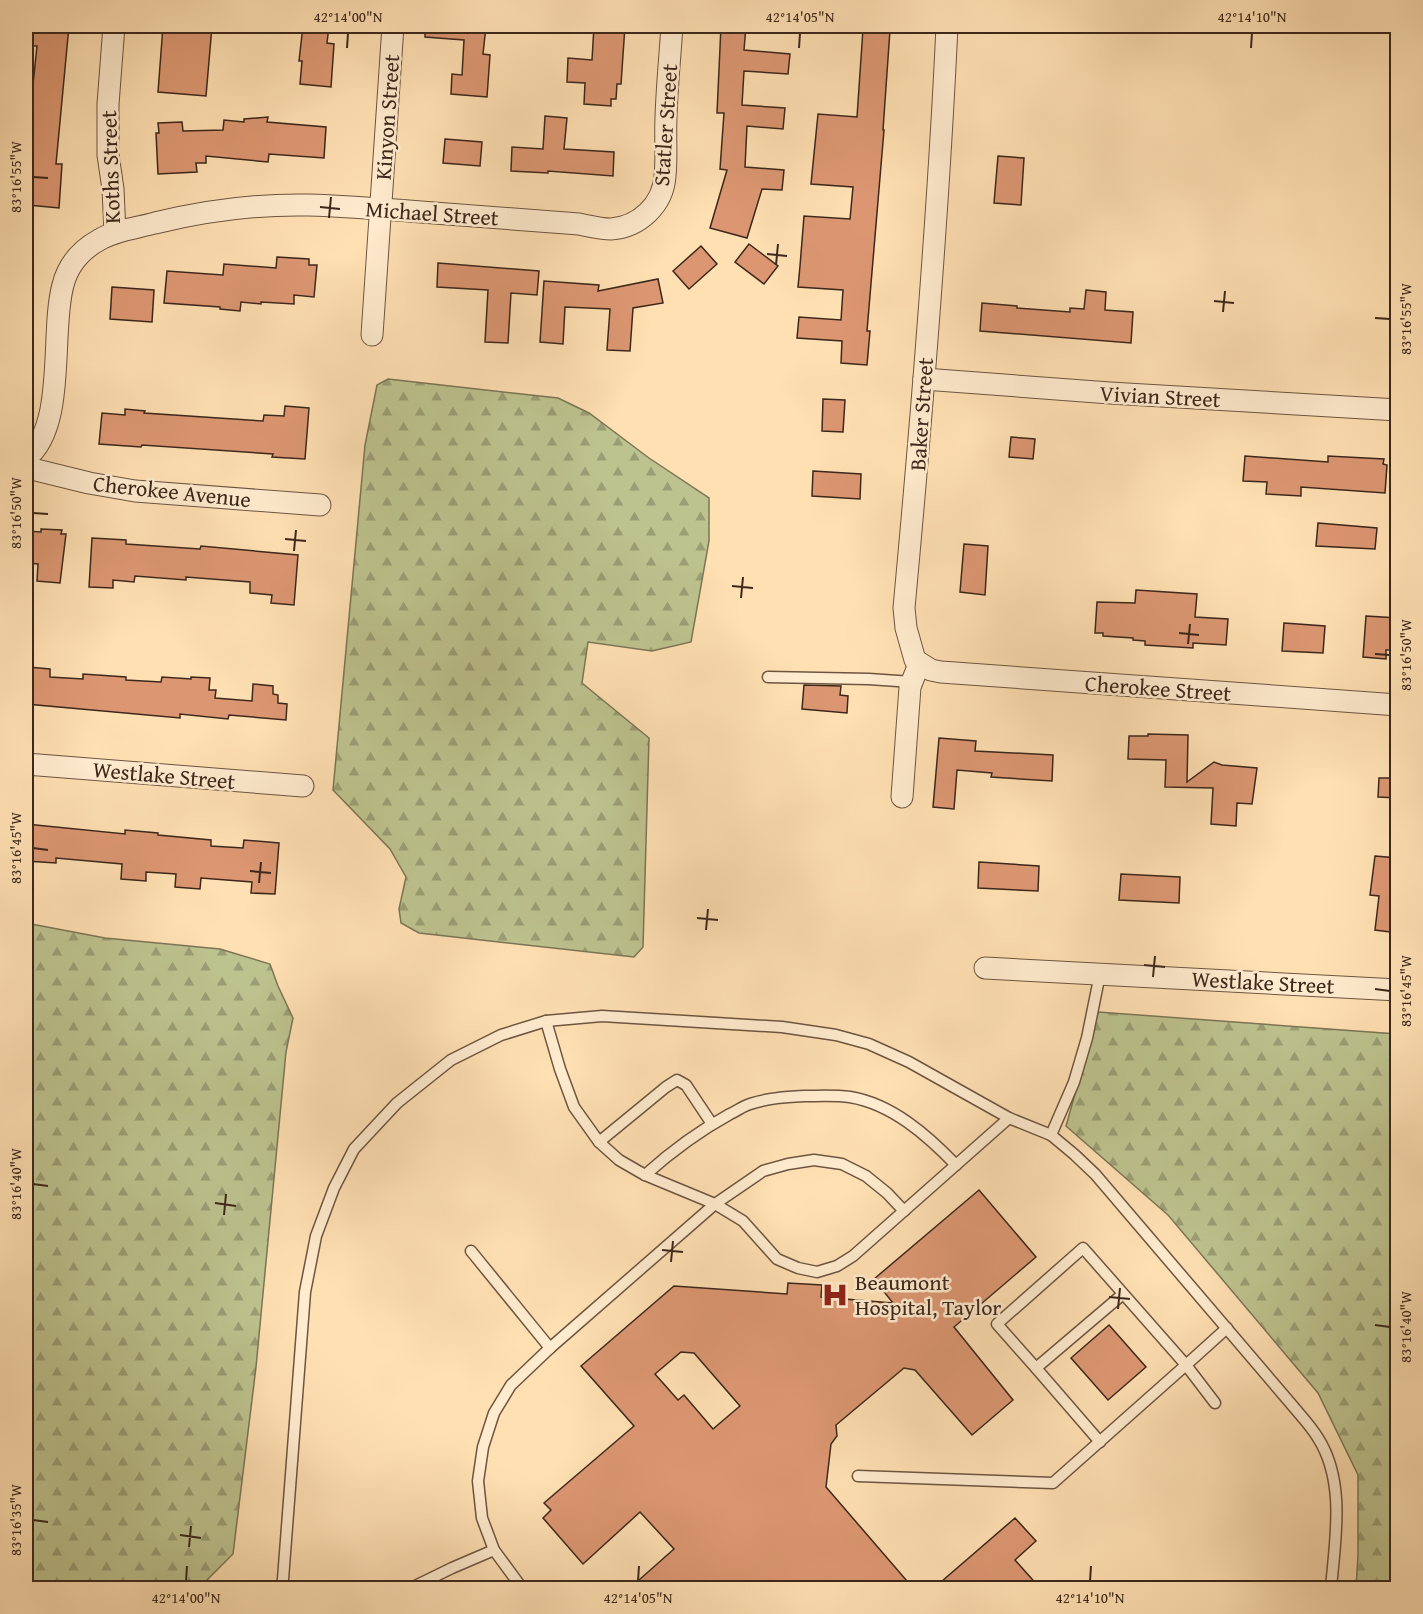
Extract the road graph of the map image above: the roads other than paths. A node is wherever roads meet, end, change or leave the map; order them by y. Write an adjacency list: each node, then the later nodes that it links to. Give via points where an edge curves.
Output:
1 (114, 26): 7 (street, Koths Street, via 108,155)
2 (393, 26): 5 (street, Kinyon Street)
3 (672, 26): 6 (street, Statler Street, via 665,177 658,201)
4 (947, 26): 9 (street, Baker Street)
5 (380, 209): 6 (street, Michael Street, via 609,229); 7 (street, Michael Street, via 247,207); 8 (street, Kinyon Street)
6 (642, 218)
7 (115, 233): 11 (street, Koths Street, via 85,249 66,275 60,296 53,395 42,437)
8 (372, 334)
9 (924, 380): 10 (street, Vivian Street); 14 (street, Baker Street, via 904,608)
10 (1398, 410)
11 (26, 458)
12 (26, 469): 13 (street, Cherokee Avenue, via 135,491)
13 (320, 505)
14 (916, 673): 15 (lane, via 869,679); 16 (street, Cherokee Street, via 931,670); 19 (street, Baker Street, via 910,687)
15 (768, 677)
16 (1398, 705)
17 (26, 764): 18 (street, Westlake Street)
18 (303, 786)
19 (902, 797)
20 (985, 968): 21 (street, Westlake Street)
21 (1100, 974): 22 (street, Westlake Street); 26 (lane, via 1074,1083)
22 (1398, 990)
23 (546, 1021): 24 (lane, via 602,1016 782,1027 836,1035 869,1044 909,1062); 27 (lane, via 574,1107); 42 (lane, via 501,1035 451,1060 397,1103 354,1149 334,1188 316,1236 305,1292)
24 (1009, 1118): 26 (lane); 28 (lane)
25 (712, 1124): 27 (lane, via 686,1085 676,1080); 28 (lane, via 749,1104 779,1097 851,1097 882,1107 912,1125); 29 (lane, via 678,1146)
26 (1051, 1135): 34 (lane, via 1095,1174)
27 (599, 1142): 29 (lane)
28 (956, 1165): 31 (lane)
29 (645, 1175): 30 (lane)
30 (715, 1204): 31 (lane, via 763,1171 814,1160 842,1164 866,1176); 31 (lane, via 743,1221 777,1259 817,1272 853,1256); 35 (lane)
31 (903, 1211)
32 (471, 1251): 35 (lane)
33 (1123, 1294): 36 (lane); 37 (lane); 37 (lane, via 1083,1248 997,1324)
34 (1227, 1328): 36 (lane); 45 (lane, via 1319,1439 1333,1471 1337,1511)
35 (550, 1348): 41 (lane, via 511,1385 494,1413 483,1447 478,1481 482,1518)
36 (1186, 1365): 38 (lane); 39 (lane)
37 (1036, 1368): 39 (lane)
38 (1215, 1403)
39 (1100, 1442): 40 (lane, via 1053,1483)
40 (858, 1476)
41 (494, 1550): 43 (lane); 44 (lane)
42 (281, 1588)
43 (411, 1588)
44 (522, 1588)
45 (1331, 1588)

